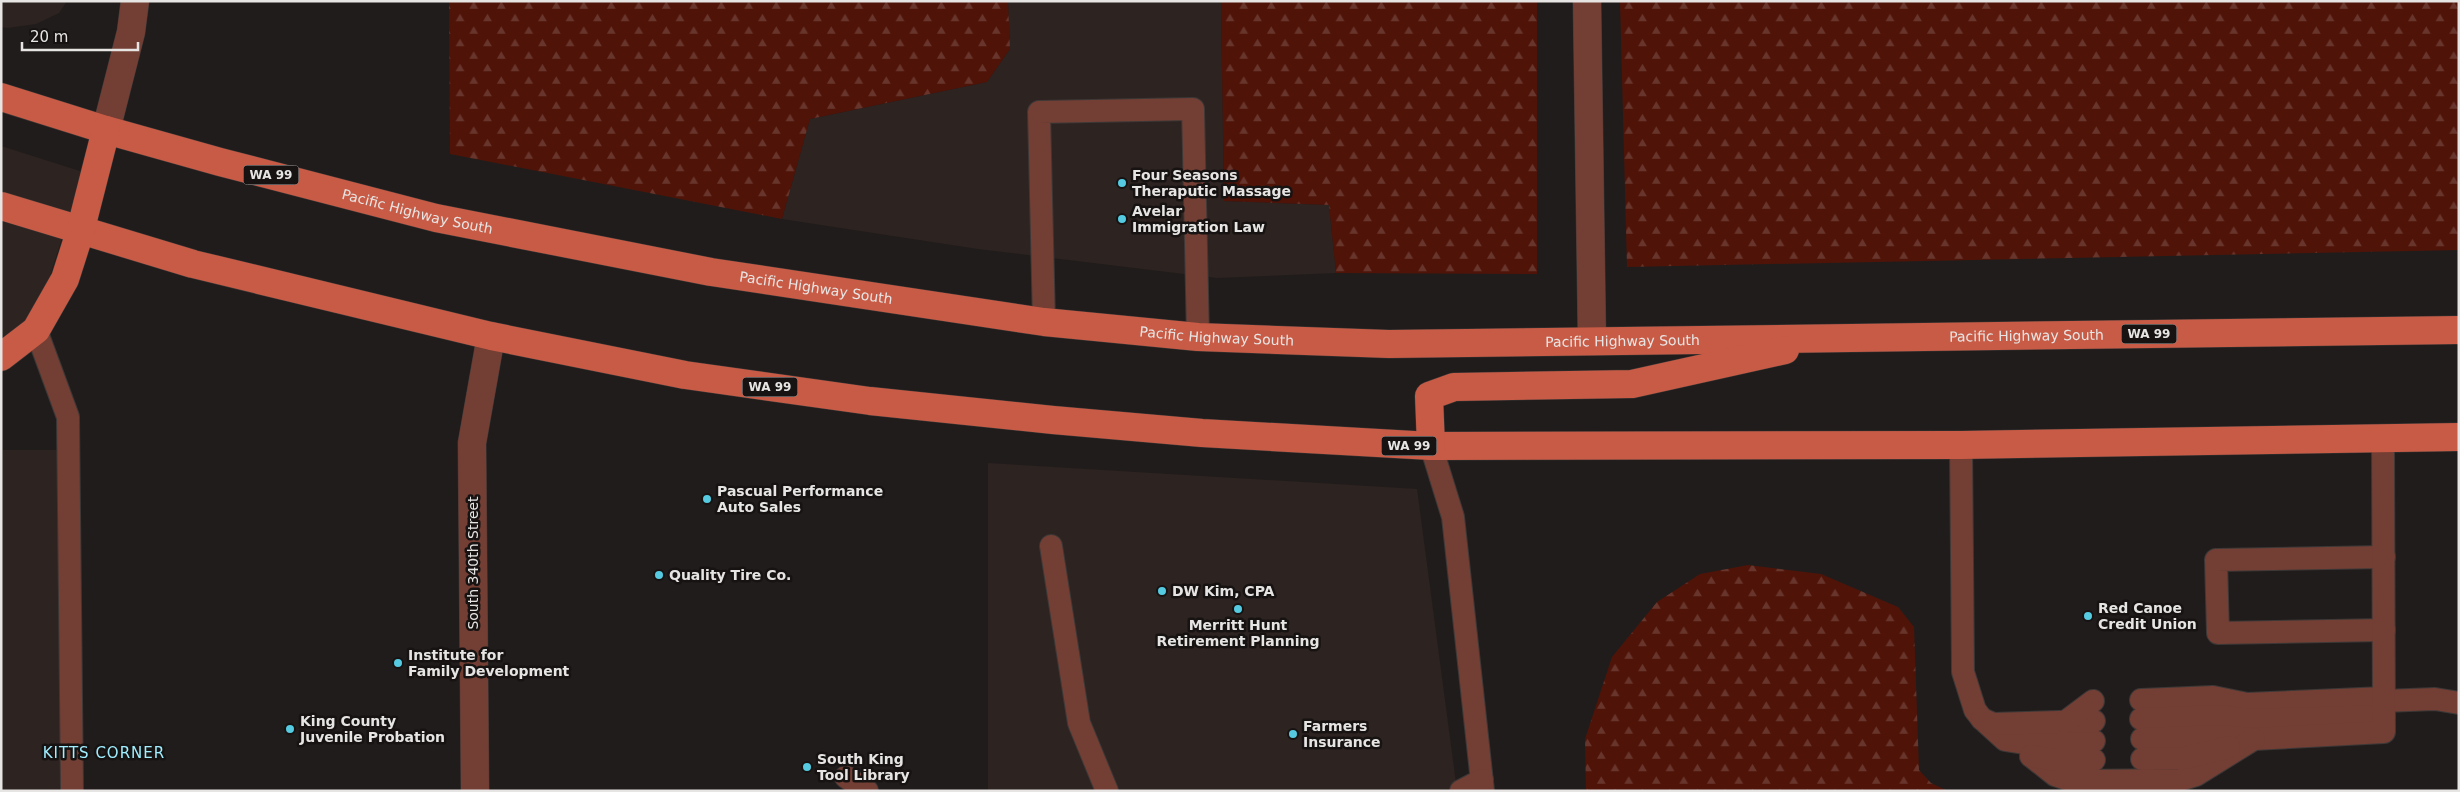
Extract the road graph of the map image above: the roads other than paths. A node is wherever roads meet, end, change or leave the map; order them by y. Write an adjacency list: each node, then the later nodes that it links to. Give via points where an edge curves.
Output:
1 (135, 1): 4 (street, via 131,32)
2 (1587, 1): 13 (street)
3 (1, 97): 4 (main road, Pacific Highway South / WA 99)
4 (106, 130): 6 (main road); 7 (main road, Pacific Highway South / WA 99, via 436,218 711,272)
5 (1, 206): 6 (main road, WA 99)
6 (80, 232): 8 (main road, via 64,279); 10 (main road, WA 99, via 193,264)
7 (1044, 322): 11 (main road, Pacific Highway South / WA 99); 11 (lane, via 1039,112 1193,108)
8 (36, 330): 14 (main road); 31 (lane, via 68,417)
9 (2459, 330): 12 (main road, Pacific Highway South / WA 99)
10 (491, 336): 18 (main road, WA 99, via 685,374 870,401 1202,433); 32 (street, South 340th Street, via 472,443)
11 (1198, 337): 13 (main road, Pacific Highway South / WA 99, via 1389,344)
12 (1840, 338): 13 (main road, Pacific Highway South / WA 99); 18 (main road, via 1632,384 1454,387 1429,396)
13 (1592, 341)
14 (1, 357)
15 (2459, 437): 16 (main road, WA 99)
16 (2383, 438): 17 (main road, WA 99); 20 (lane)
17 (1961, 445): 18 (main road, WA 99); 24 (lane, via 1963,672 1975,710)
18 (1431, 446): 30 (lane, via 1453,517)
19 (1051, 546): 34 (lane, via 1079,723)
20 (2384, 557): 21 (lane); 21 (lane, via 2216,560 2218,632)
21 (2384, 630): 23 (lane)
22 (2459, 703): 23 (lane, via 2435,699)
23 (2384, 712): 26 (lane); 26 (lane, via 2247,704 2213,698 2142,729)
24 (1982, 720): 25 (lane, via 1993,724 2065,722); 27 (lane)
25 (2094, 731): 27 (lane, via 2024,743); 28 (lane, via 2056,760)
26 (2254, 739): 28 (lane, via 2196,775 2180,780 2073,781 2055,775)
27 (2004, 740): 28 (lane)
28 (2031, 756)
29 (846, 777): 33 (lane)
30 (1482, 785): 35 (lane)
31 (72, 791)
32 (475, 791)
33 (867, 791)
34 (1107, 791)
35 (1461, 791)

